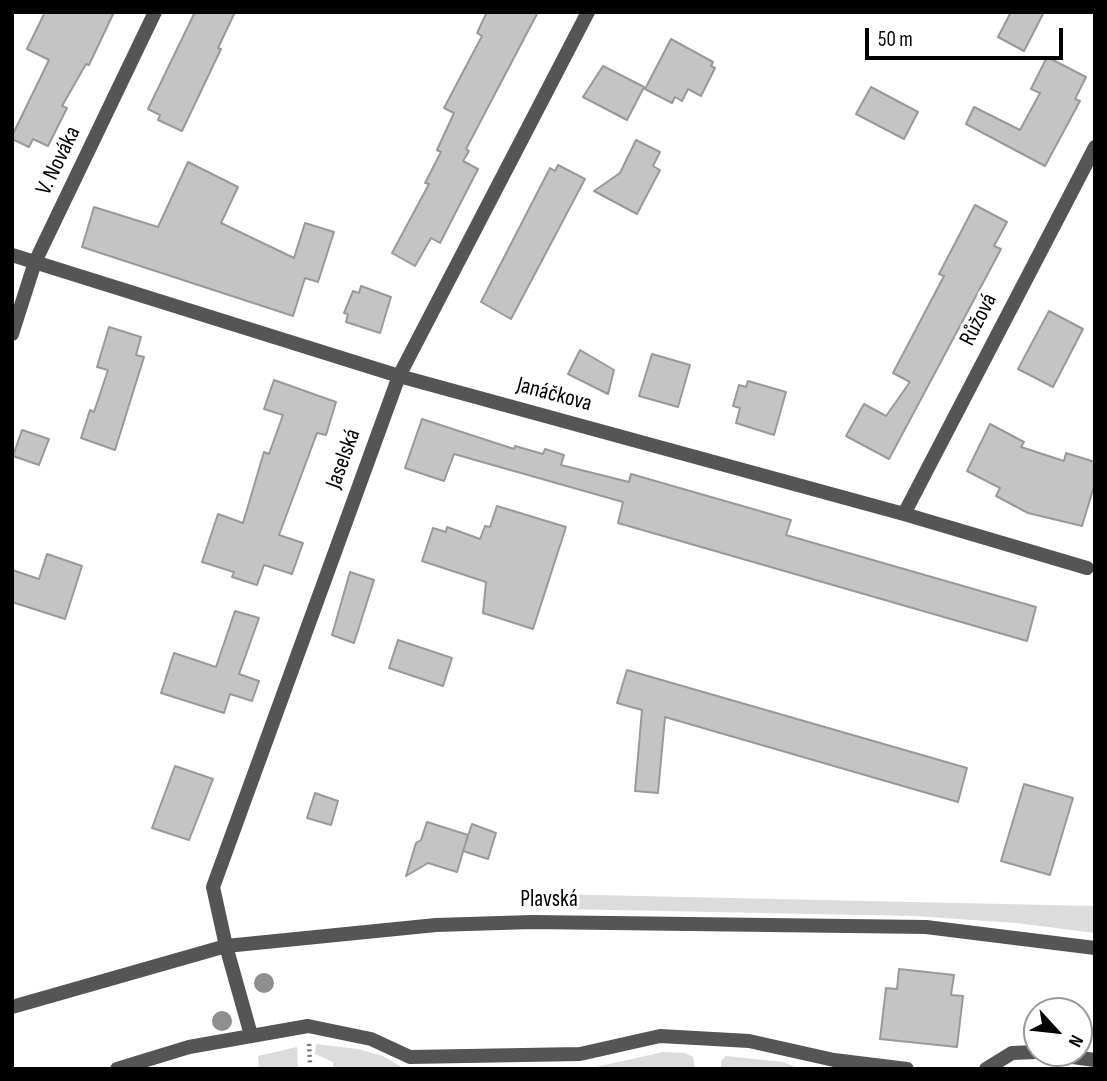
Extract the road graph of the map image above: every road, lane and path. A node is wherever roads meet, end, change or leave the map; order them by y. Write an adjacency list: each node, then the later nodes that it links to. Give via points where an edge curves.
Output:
1 (156, 12): 5 (street, V. Nováka)
2 (588, 12): 7 (street, Jaselská)
3 (1095, 147): 8 (street, Růžová)
4 (12, 255): 5 (street, Janáčkova)
5 (35, 262): 6 (street, V. Nováka); 7 (street, Janáčkova)
6 (12, 334)
7 (398, 376): 8 (street, Janáčkova); 10 (street, Jaselská, via 213,887)
8 (904, 514): 9 (street, Janáčkova)
9 (1087, 568)
10 (226, 946): 11 (street, Plavská, via 436,925 544,922 926,927); 12 (street, Plavská); 13 (street, Jaselská)
11 (1095, 948)
12 (12, 1007)
13 (251, 1035): 15 (street, via 189,1047); 16 (street, via 308,1026 371,1039 410,1057 580,1054 660,1036 749,1041 834,1060)
14 (1023, 1053): 17 (street, via 1012,1053)
15 (117, 1069)
16 (906, 1069)
17 (986, 1069)

